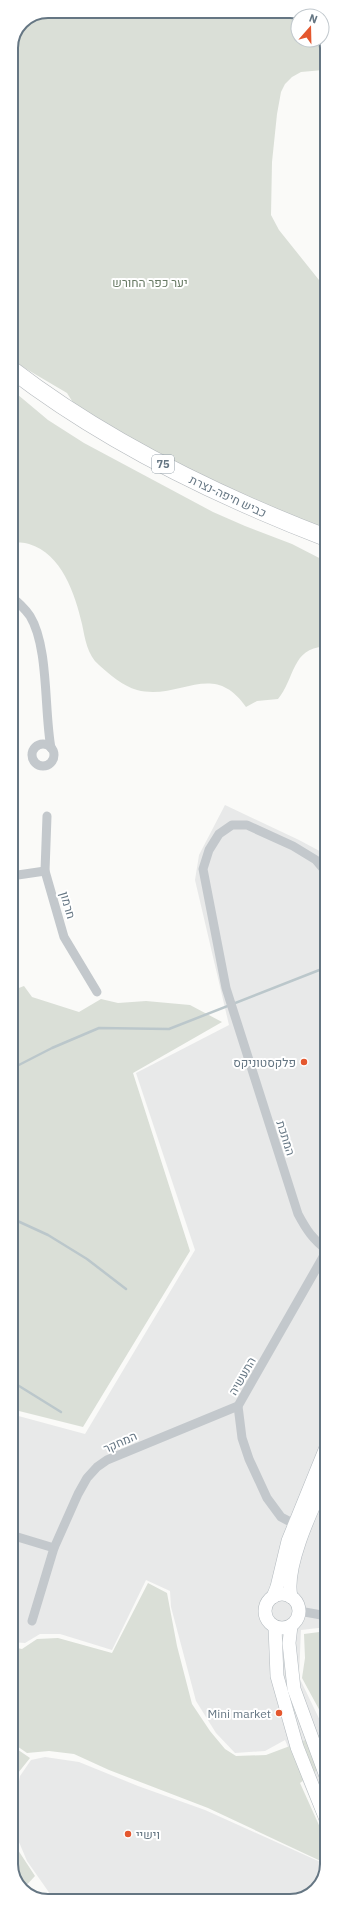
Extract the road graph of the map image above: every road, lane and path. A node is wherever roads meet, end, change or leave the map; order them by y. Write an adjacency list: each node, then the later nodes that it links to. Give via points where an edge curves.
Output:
1 (18, 374): 2 (highway, כביש חיפה-נצרת / 75, via 95,428 188,477)
2 (320, 535)
3 (18, 604): 4 (street, via 30,617 40,640)
4 (47, 725): 5 (street); 6 (street)
5 (40, 745): 6 (street); 6 (street, via 32,753 33,759 39,765 48,764 52,760 54,754)
6 (51, 748)
7 (47, 816): 9 (street, חרמון)
8 (320, 865): 12 (street, המתכת, via 292,846 247,825 232,826 219,834 209,850 203,869 226,988 237,1025 298,1214 307,1232)
9 (45, 871): 10 (street); 11 (street, חרמון, via 64,937)
10 (18, 875)
11 (97, 992)
12 (320, 1245)
13 (320, 1262): 14 (street, התעשיה)
14 (238, 1406): 17 (street, התעשיה, via 242,1438 248,1459 266,1498 281,1517); 19 (street, המחקר, via 107,1460 97,1467 78,1494)
15 (320, 1466): 17 (street)
16 (320, 1489): 17 (street)
17 (300, 1527): 20 (street); 21 (street, via 290,1579)
18 (18, 1537): 19 (street)
19 (54, 1548): 24 (street, המחקר)
20 (272, 1597): 21 (street, via 281,1594); 26 (street, via 266,1603 265,1614 267,1620)
21 (291, 1597): 22 (street)
22 (299, 1611): 23 (street); 25 (street)
23 (320, 1615)
24 (32, 1621)
25 (291, 1626): 26 (street, via 281,1629); 27 (street, via 289,1643 294,1689)
26 (275, 1627): 28 (street, via 277,1676 297,1747)
27 (320, 1760)
28 (320, 1804)

